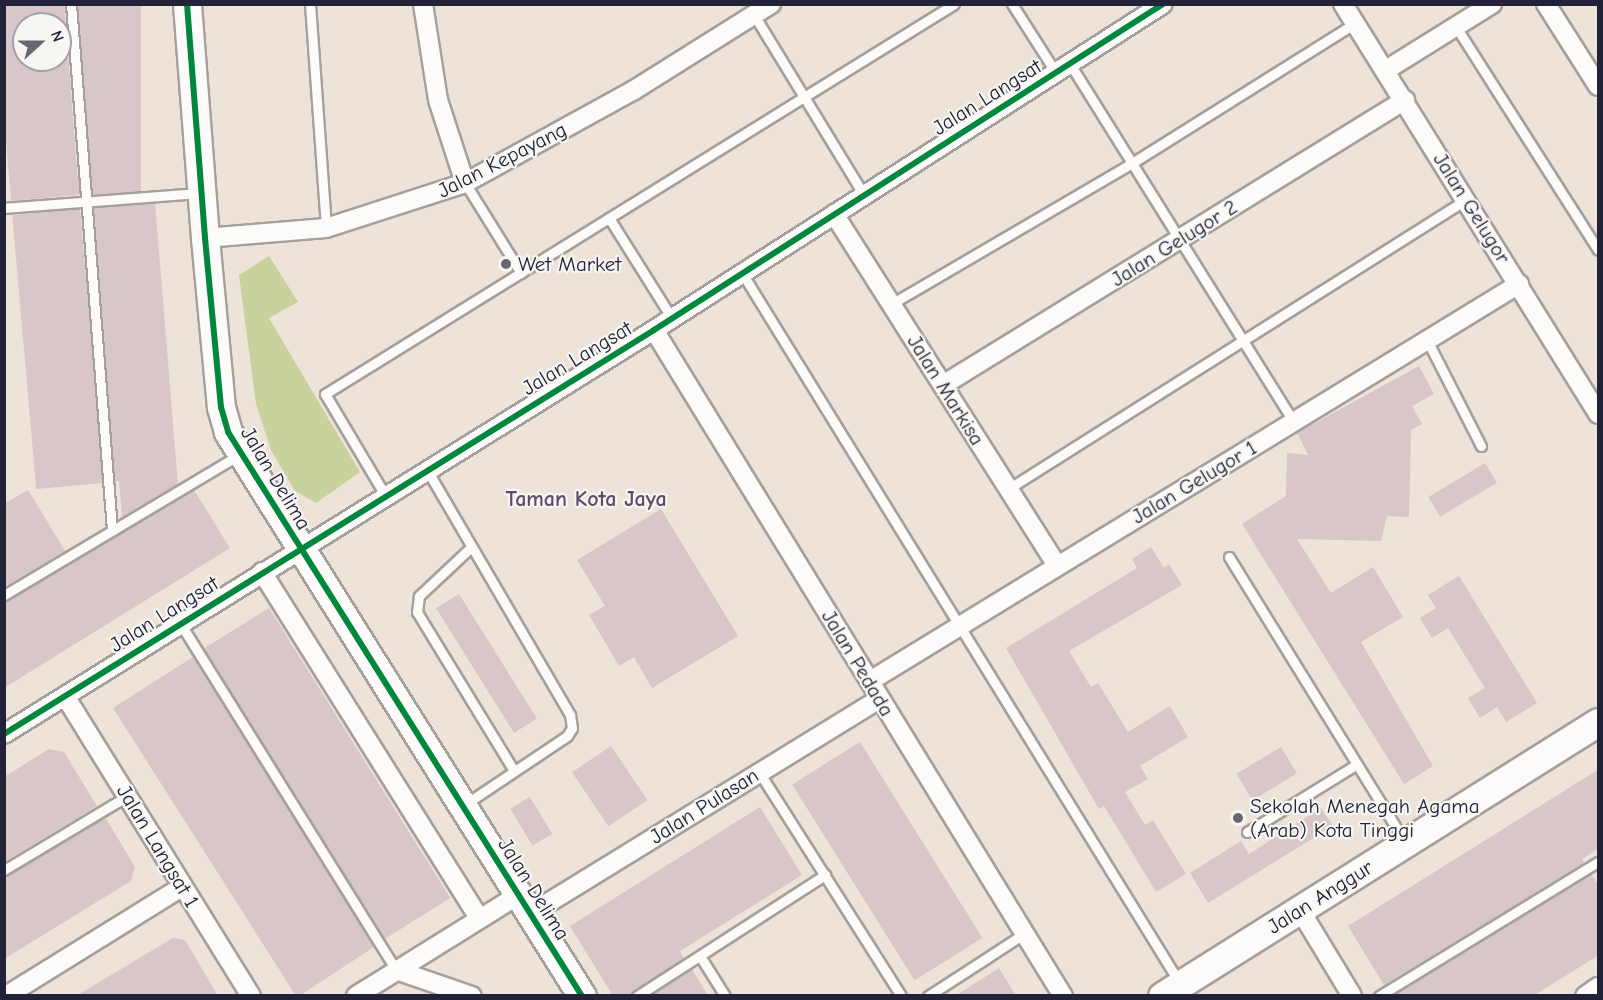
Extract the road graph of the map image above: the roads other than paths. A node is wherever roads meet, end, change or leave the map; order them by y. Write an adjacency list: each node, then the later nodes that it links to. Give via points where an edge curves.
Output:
1 (71, 4): 25 (lane)
2 (187, 4): 22 (street, Jalan Delima)
3 (310, 4): 29 (lane)
4 (423, 4): 21 (street, via 438,100)
5 (771, 4): 12 (street, Jalan Kepayang)
6 (954, 4): 18 (lane)
7 (1012, 4): 15 (lane)
8 (1163, 4): 15 (street, Jalan Langsat)
9 (1343, 4): 13 (street, Jalan Gelugor)
10 (1492, 4): 14 (street)
11 (1546, 4): 17 (street)
12 (754, 15): 18 (lane); 21 (street, Jalan Kepayang, via 634,90)
13 (1355, 23): 16 (street, Jalan Gelugor); 20 (lane)
14 (1456, 27): 16 (street); 32 (lane)
15 (1063, 68): 20 (lane); 23 (street, Jalan Langsat)
16 (1386, 70): 19 (street, Jalan Gelugor)
17 (1599, 86)
18 (806, 98): 23 (lane); 28 (lane)
19 (1405, 100): 24 (street, Jalan Gelugor); 31 (street, Jalan Gelugor 2)
20 (1132, 163): 31 (lane); 36 (lane)
21 (465, 183): 29 (street, Jalan Kepayang); 33 (lane)
22 (201, 193): 25 (lane); 30 (street, Jalan Delima)
23 (864, 195): 27 (street, Jalan Langsat)
24 (1467, 199): 35 (street, Jalan Gelugor); 39 (lane)
25 (86, 201): 26 (lane); 49 (lane)
26 (4, 208)
27 (834, 214): 34 (street, Jalan Langsat); 36 (street, Jalan Markisa)
28 (609, 218): 33 (lane); 37 (lane)
29 (326, 228): 30 (street, Jalan Kepayang)
30 (205, 238): 45 (street, Jalan Delima, via 221,407)
31 (1179, 240): 39 (lane); 41 (street, Jalan Gelugor 2)
32 (1599, 250)
33 (521, 273): 48 (lane, via 325,394)
34 (742, 273): 37 (street, Jalan Langsat); 57 (lane)
35 (1519, 284): 40 (street, Jalan Gelugor 1); 42 (street, Jalan Gelugor)
36 (891, 304): 41 (street, Jalan Markisa)
37 (671, 317): 38 (street, Jalan Langsat)
38 (654, 330): 46 (street, Jalan Langsat); 58 (street, Jalan Pedada)
39 (1243, 340): 43 (lane); 47 (lane)
40 (1427, 340): 43 (street, Jalan Gelugor 1); 44 (lane)
41 (943, 386): 47 (street, Jalan Markisa)
42 (1599, 414)
43 (1294, 422): 53 (street, Jalan Gelugor 1)
44 (1481, 446)
45 (240, 454): 49 (lane); 50 (street, Jalan Delima)
46 (426, 469): 48 (street, Jalan Langsat); 51 (lane)
47 (1008, 489): 53 (street, Jalan Markisa)
48 (385, 495): 50 (street, Jalan Langsat)
49 (112, 530): 55 (lane)
50 (299, 548): 54 (street, Jalan Langsat); 67 (street, Jalan Delima)
51 (469, 549): 64 (lane, via 419,596 417,612); 64 (lane, via 570,715 572,728 567,736)
52 (1228, 557): 63 (lane)
53 (1057, 566): 57 (street, Jalan Gelugor 1)
54 (262, 572): 56 (street, Jalan Langsat); 76 (street)
55 (4, 595)
56 (180, 623): 59 (street, Jalan Langsat); 79 (lane)
57 (963, 626): 58 (street, Jalan Gelugor 1); 81 (lane)
58 (870, 681): 60 (street, Jalan Pedada)
59 (65, 696): 62 (street, Jalan Langsat); 66 (street, Jalan Langsat 1)
60 (880, 699): 65 (street, Jalan Pulasan); 77 (street, Jalan Pedada)
61 (1599, 722): 69 (street, Jalan Anggur)
62 (4, 734)
63 (1357, 764): 68 (lane); 69 (lane)
64 (514, 771): 67 (lane)
65 (759, 772): 72 (lane); 74 (street, Jalan Pulasan)
66 (127, 796): 71 (lane); 73 (street, Jalan Langsat 1)
67 (462, 807): 74 (street, Jalan Delima)
68 (1247, 832)
69 (1406, 843): 75 (street, Jalan Anggur)
70 (1599, 862): 93 (lane)
71 (4, 870)
72 (825, 875): 78 (lane); 89 (lane)
73 (182, 887): 82 (street); 83 (street, Jalan Langsat 1)
74 (524, 904): 76 (street, Jalan Pulasan); 86 (street, Jalan Delima)
75 (1300, 910): 81 (street, Jalan Anggur); 92 (street)
76 (479, 918): 79 (street, Jalan Pulasan)
77 (1025, 933): 90 (lane); 91 (street, Jalan Pedada)
78 (700, 956): 87 (lane); 88 (lane)
79 (396, 970): 84 (street, Jalan Pulasan); 85 (street)
80 (1599, 987): 94 (street)
81 (1171, 990)
82 (18, 993)
83 (251, 996)
84 (356, 996)
85 (472, 996)
86 (582, 996)
87 (637, 996)
88 (725, 996)
89 (901, 996)
90 (928, 996)
91 (1063, 996)
92 (1352, 996)
93 (1379, 996)
94 (1585, 996)

